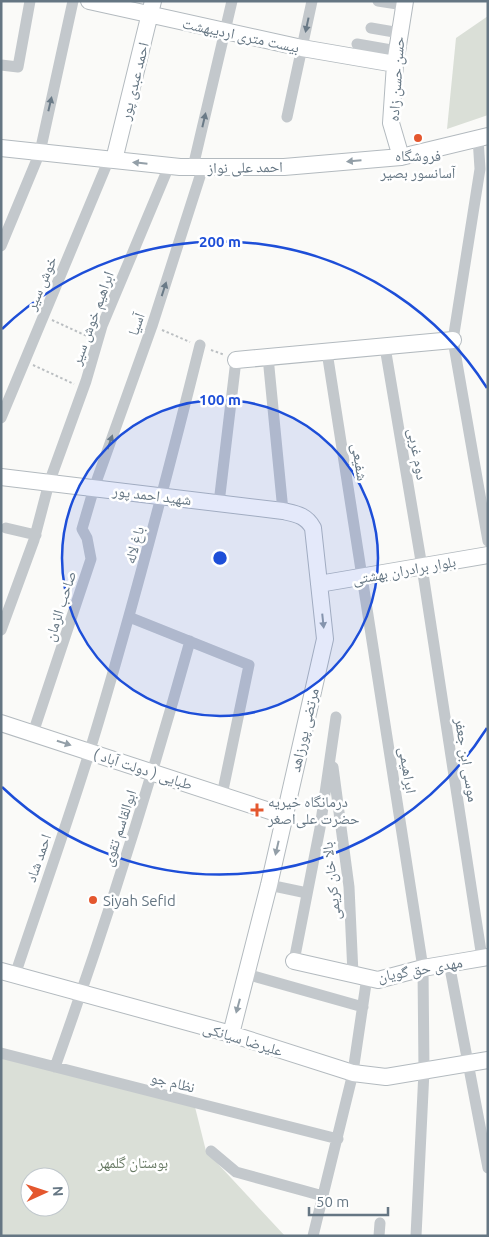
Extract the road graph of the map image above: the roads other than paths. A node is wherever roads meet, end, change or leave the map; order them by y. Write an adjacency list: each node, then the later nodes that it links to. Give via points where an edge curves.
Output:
1 (30, 1): 15 (street, via 18,67)
2 (73, 1): 19 (street, one-way to 2)
3 (89, 1): 8 (street, بیست متری اردیبهشت)
4 (232, 1): 10 (street, آسیا)
5 (312, 1): 13 (street, one-way to 13)
6 (378, 1): 7 (street)
7 (404, 3): 11 (street, حسن حسن زاده)
8 (151, 9): 10 (street, بیست متری اردیبهشت); 21 (street, احمد عبدی پور)
9 (371, 28): 11 (street)
10 (224, 32): 13 (street, بیست متری اردیبهشت); 23 (street, آسیا, one-way to 10)
11 (400, 33): 14 (street, حسن حسن زاده)
12 (357, 44): 14 (street)
13 (302, 48): 14 (street, بیست متری اردیبهشت); 16 (street)
14 (396, 57): 20 (street, حسن حسن زاده, via 391,123)
15 (1, 65)
16 (287, 117)
17 (483, 137): 20 (street, احمد علی نواز); 25 (street)
18 (1, 148): 19 (street, احمد علی نواز)
19 (40, 152): 21 (street, احمد علی نواز); 24 (street)
20 (401, 157): 23 (street, احمد علی نواز, one-way to 23, via 284,167)
21 (112, 160): 22 (street, احمد علی نواز, one-way to 21); 31 (street, خوش سیر)
22 (169, 166): 23 (street, احمد علی نواز); 33 (street, ابراهیم خوش سیر, via 98,341)
23 (198, 167): 34 (street, آسیا, one-way to 23, via 152,326)
24 (1, 246)
25 (453, 340): 27 (street); 41 (street)
26 (200, 345): 35 (street, باغ لاله)
27 (385, 347): 28 (street); 43 (street, دوم غربی)
28 (327, 352): 29 (street); 44 (street, شفیعی)
29 (268, 357): 30 (street); 37 (street)
30 (236, 360): 36 (street)
31 (1, 418)
32 (1, 477): 33 (street, شهید احمد پور)
33 (49, 483): 34 (street, شهید احمد پور); 40 (street, ابراهیم خوش سیر)
34 (94, 488): 35 (street, شهید احمد پور); 51 (street, صاحب الزمان, via 82,529 91,559)
35 (163, 496): 36 (street, شهید احمد پور); 46 (street, باغ لاله)
36 (219, 503): 37 (street, شهید احمد پور)
37 (283, 511): 38 (street, شهید احمد پور)
38 (301, 515): 45 (street, مرتضی پورزاهد, via 313,528)
39 (6, 528): 40 (street)
40 (36, 535): 47 (street, ابراهیم خوش سیر)
41 (488, 541)
42 (488, 555): 43 (street, بلوار برادران بهشتی)
43 (422, 567): 44 (street, بلوار برادران بهشتی); 59 (street, موسی ابن جعفر)
44 (363, 577): 45 (street, بلوار برادران بهشتی); 62 (street, ابراهیمی)
45 (319, 584): 56 (street, مرتضی پورزاهد, one-way to 56, via 325,639)
46 (129, 617): 48 (street); 52 (street, باغ لاله)
47 (1, 630)
48 (190, 641): 54 (street, ابوالقاسم تقوی); 55 (street, via 249,664)
49 (336, 717): 53 (street, بالا خان کریمی)
50 (1, 723): 51 (street, طبایی ( دولت آباد ))
51 (33, 733): 52 (street, طبایی ( دولت آباد ), one-way to 52)
52 (90, 751): 54 (street, طبایی ( دولت آباد )); 63 (street, احمد شاد)
53 (331, 754): 58 (street, بالا خان کریمی); 65 (street, بالا خان کریمی)
54 (153, 772): 55 (street, طبایی ( دولت آباد )); 66 (street, ابوالقاسم تقوی)
55 (222, 795): 56 (street, طبایی ( دولت آباد ))
56 (285, 816): 57 (street, مرتضی پورزاهد, one-way to 57)
57 (269, 885): 58 (street); 64 (street, مرتضی پورزاهد)
58 (307, 893): 60 (street, بالا خان کریمی)
59 (485, 957): 61 (street, مهدی حق گویان)
60 (294, 961): 65 (street, مهدی حق گویان)
61 (449, 963): 62 (street, مهدی حق گویان); 71 (street)
62 (423, 968): 65 (street, مهدی حق گویان, via 378,980); 74 (street, ابراهیمی)
63 (8, 973): 66 (street, علیرضا سیانکی)
64 (246, 974): 67 (street); 68 (street, مرتضی پورزاهد, one-way to 68)
65 (360, 976): 67 (street, بالا خان کریمی)
66 (82, 993): 68 (street, علیرضا سیانکی); 72 (street, ابوالقاسم تقوی)
67 (363, 1007): 73 (street, بالا خان کریمی)
68 (231, 1034): 73 (street, علیرضا سیانکی)
69 (1, 1053): 72 (street, نظام جو)
70 (488, 1060): 71 (street, علیرضا سیانکی)
71 (469, 1063): 74 (street, علیرضا سیانکی); 77 (street)
72 (55, 1067): 75 (street, نظام جو)
73 (354, 1069): 74 (street, علیرضا سیانکی, via 386,1077); 75 (street, بالا خان کریمی)
74 (424, 1071): 82 (street, ابراهیمی)
75 (338, 1139): 78 (street, بالا خان کریمی)
76 (211, 1151): 78 (street, via 236,1172)
77 (488, 1168)
78 (323, 1196): 80 (street, بالا خان کریمی)
79 (380, 1223): 81 (street)
80 (313, 1236)
81 (379, 1236)
82 (416, 1236)

